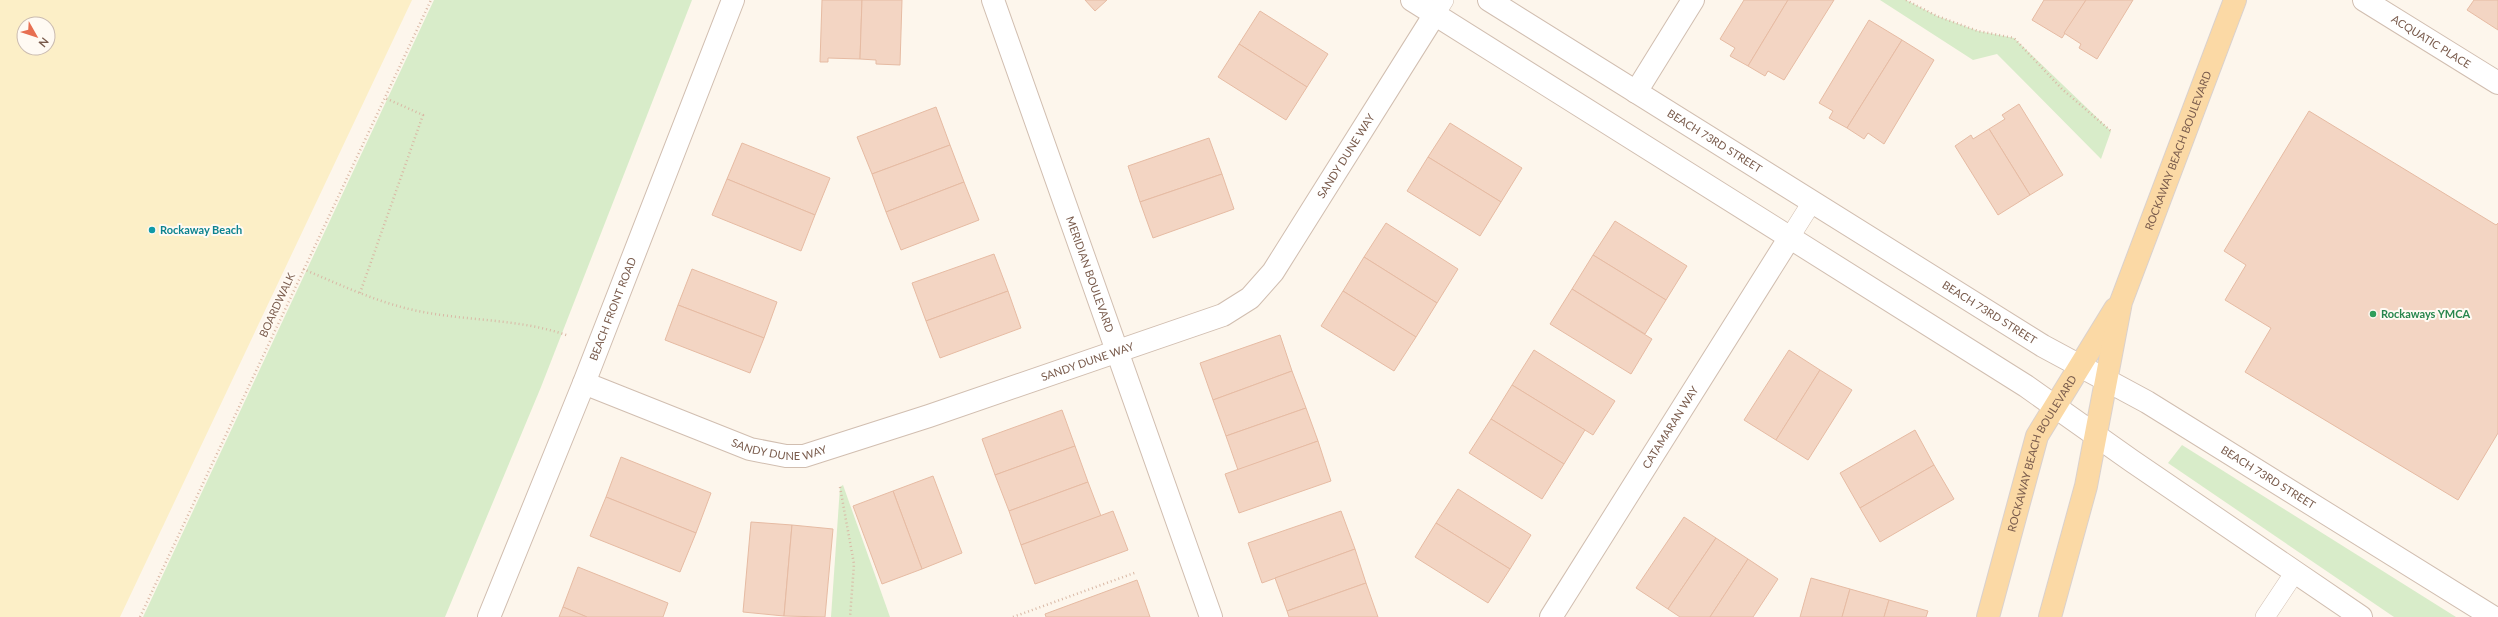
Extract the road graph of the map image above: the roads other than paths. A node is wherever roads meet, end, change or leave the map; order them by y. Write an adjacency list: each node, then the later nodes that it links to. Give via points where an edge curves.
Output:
1 (733, 0): 17 (street, BEACH FRONT ROAD)
2 (993, 0): 14 (street, MERIDIAN BOULEVARD)
3 (1412, 0): 8 (street)
4 (1489, 0): 10 (street, BEACH 73RD STREET)
5 (1693, 0): 10 (street)
6 (2235, 0): 13 (main road, ROCKAWAY BEACH BOULEVARD)
7 (2364, 0): 9 (street, ACQUATIC PLACE)
8 (1439, 7): 12 (street); 14 (street, SANDY DUNE WAY, via 1261,287 1250,298 1223,315)
9 (2498, 83)
10 (1636, 92): 11 (street, BEACH 73RD STREET)
11 (1812, 202): 12 (lane); 15 (street, BEACH 73RD STREET, via 2043,346)
12 (1790, 237): 18 (street); 23 (street, CATAMARAN WAY)
13 (2121, 302): 15 (main road, ROCKAWAY BEACH BOULEVARD); 16 (main road, ROCKAWAY BEACH BOULEVARD)
14 (1117, 351): 17 (street, SANDY DUNE WAY, via 804,456 786,456 750,449); 22 (street, MERIDIAN BOULEVARD)
15 (2080, 366): 16 (street, BEACH 73RD STREET); 18 (main road, ROCKAWAY BEACH BOULEVARD)
16 (2106, 380): 19 (main road, ROCKAWAY BEACH BOULEVARD); 28 (street, BEACH 73RD STREET, via 2147,402)
17 (584, 383): 21 (street, BEACH FRONT ROAD)
18 (2055, 406): 19 (street); 24 (main road, ROCKAWAY BEACH BOULEVARD, via 2034,443)
19 (2096, 435): 20 (street); 25 (main road, ROCKAWAY BEACH BOULEVARD, via 2086,486)
20 (2295, 572): 26 (lane); 27 (street)
21 (489, 617)
22 (1211, 617)
23 (1551, 617)
24 (1988, 617)
25 (2050, 617)
26 (2265, 617)
27 (2361, 617)
28 (2494, 617)

